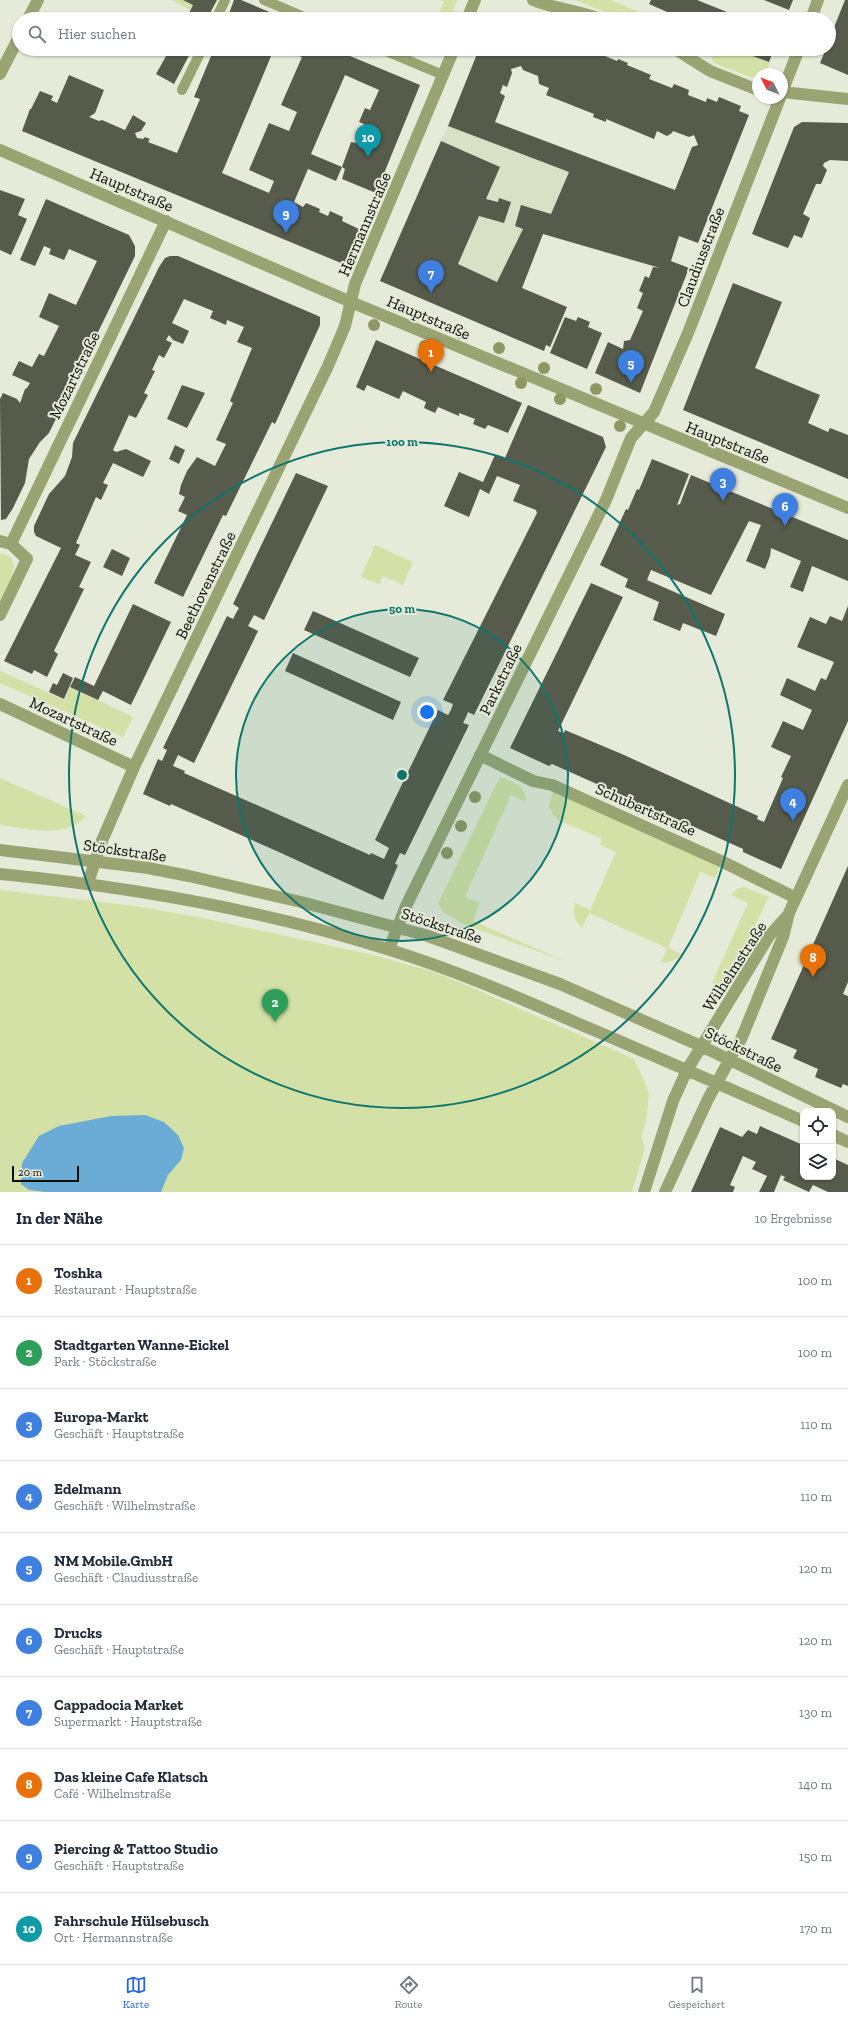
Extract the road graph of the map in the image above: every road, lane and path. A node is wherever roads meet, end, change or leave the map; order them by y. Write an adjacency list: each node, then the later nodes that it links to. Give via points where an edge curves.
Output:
1 (38, 0): 7 (street)
2 (225, 0): 8 (lane)
3 (264, 0): 9 (lane)
4 (475, 0): 10 (street)
5 (533, 0): 11 (street)
6 (818, 0): 12 (street)
7 (32, 12)
8 (219, 12)
9 (292, 12)
10 (470, 12)
11 (579, 12)
12 (813, 12)
13 (12, 51): 19 (street)
14 (199, 56): 23 (lane)
15 (398, 56): 20 (lane)
16 (451, 56): 20 (street, Hermannstraße)
17 (686, 56): 22 (street, via 710,71)
18 (796, 56): 21 (street)
19 (0, 74)
20 (443, 75): 29 (street, Hermannstraße, via 355,284)
21 (788, 77)
22 (752, 88)
23 (182, 90)
24 (788, 93): 25 (street)
25 (848, 99)
26 (778, 104): 30 (street, Claudiusstraße, via 688,333 654,412)
27 (0, 150): 28 (street, Hauptstraße)
28 (166, 221): 29 (street, Hauptstraße); 32 (street, Mozartstraße)
29 (351, 302): 30 (street, Hauptstraße); 36 (street, Beethovenstraße, via 345,326 328,366)
30 (644, 424): 31 (street, Hauptstraße); 35 (street, Parkstraße, via 631,438 606,500)
31 (848, 508)
32 (5, 542): 33 (street, Mozartstraße, via 27,559)
33 (0, 615)
34 (0, 704): 36 (street, Mozartstraße)
35 (480, 755): 43 (street, Schubertstraße, via 533,781 552,785 723,862); 45 (street, Parkstraße)
36 (134, 767): 40 (street, Beethovenstraße)
37 (848, 785): 38 (street, Wilhelmstraße)
38 (845, 802): 43 (street, Wilhelmstraße)
39 (0, 850): 40 (street, Stöckstraße)
40 (94, 861): 42 (street, Beethovenstraße); 45 (street, Stöckstraße, via 189,876)
41 (0, 874): 42 (street)
42 (88, 883): 46 (street, via 225,906 326,930)
43 (796, 898): 44 (street, Wilhelmstraße)
44 (789, 913): 47 (street, Wilhelmstraße, via 769,936); 48 (street, Wilhelmstraße, via 783,938 742,1037)
45 (397, 927): 46 (street, Parkstraße); 47 (street, Stöckstraße, via 560,984)
46 (389, 949): 49 (street, via 483,982)
47 (701, 1046): 48 (street, Stöckstraße); 49 (street, Wilhelmstraße)
48 (729, 1060): 50 (street, Wilhelmstraße); 51 (street, Stöckstraße)
49 (687, 1070): 50 (street); 55 (street, Wilhelmstraße, via 672,1101)
50 (717, 1083): 52 (street); 56 (street, Wilhelmstraße)
51 (848, 1117)
52 (800, 1121)
53 (836, 1136): 54 (street)
54 (848, 1142)
55 (644, 1192)
56 (665, 1192)

